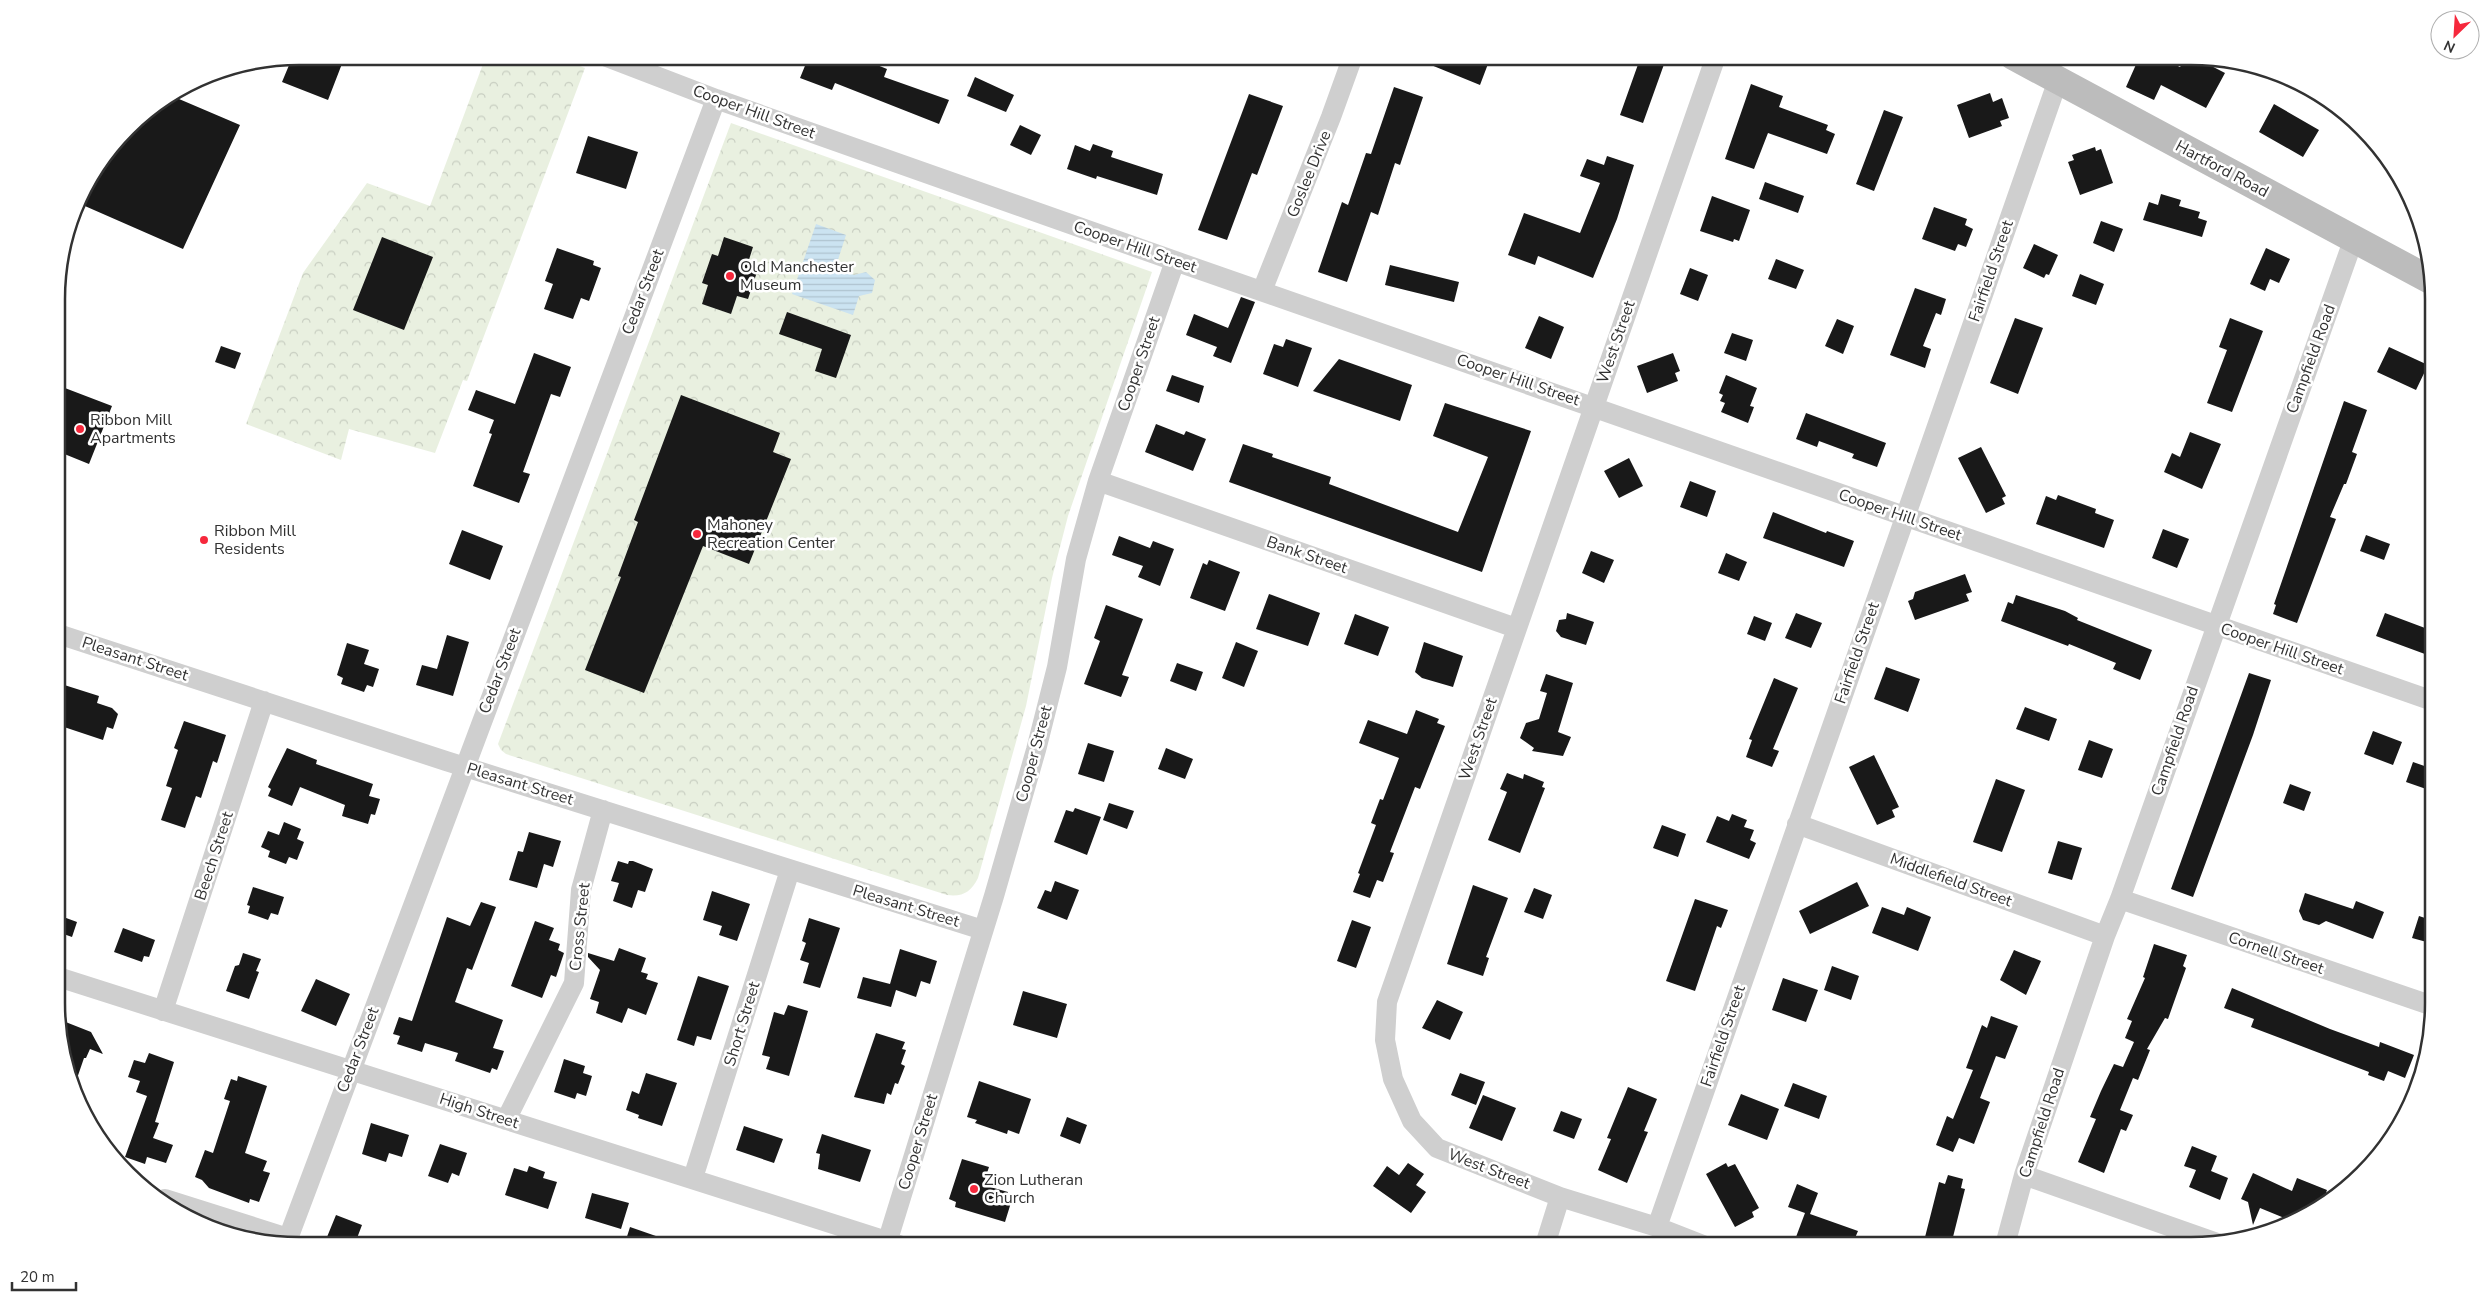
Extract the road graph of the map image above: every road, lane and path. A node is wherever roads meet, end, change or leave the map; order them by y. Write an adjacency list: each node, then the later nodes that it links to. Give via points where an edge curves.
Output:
1 (627, 65): 6 (street, Cooper Hill Street)
2 (1350, 65): 10 (street, Goslee Drive)
3 (1713, 65): 11 (street, West Street)
4 (2030, 65): 5 (main road, Hartford Road)
5 (2058, 80): 7 (main road, Hartford Road); 13 (street, Fairfield Street)
6 (716, 99): 8 (street, Cooper Hill Street); 19 (street, Cedar Street)
7 (2354, 238): 9 (main road, Hartford Road); 14 (street, Campfield Road)
8 (1175, 261): 10 (street, Cooper Hill Street); 12 (street, Cooper Street)
9 (2423, 276)
10 (1262, 291): 11 (street, Cooper Hill Street)
11 (1593, 407): 13 (street, Cooper Hill Street); 15 (street, West Street)
12 (1098, 481): 15 (street, Bank Street); 24 (street, Cooper Street, via 1076,559 1057,667 1036,750)
13 (1905, 517): 14 (street, Cooper Hill Street); 21 (street, Fairfield Street)
14 (2215, 626): 17 (street, Cooper Hill Street); 23 (street, Campfield Road)
15 (1516, 628): 33 (street, West Street, via 1387,1002 1385,1040 1393,1079 1412,1121 1437,1148)
16 (65, 636): 18 (street, Pleasant Street)
17 (2425, 698)
18 (264, 701): 19 (street, Pleasant Street); 28 (street, Beech Street)
19 (464, 767): 20 (street, Pleasant Street); 29 (street, Cedar Street)
20 (603, 810): 22 (street, Pleasant Street); 30 (street, Cross Street, via 581,890 574,983)
21 (1797, 824): 25 (street, Middlefield Street); 35 (street, Fairfield Street)
22 (790, 870): 24 (street, Pleasant Street); 32 (street, Short Street)
23 (2120, 899): 25 (street, Campfield Road); 27 (street, Cornell Street)
24 (984, 930): 40 (street, Cooper Street)
25 (2105, 936): 31 (street, Campfield Road)
26 (65, 979): 28 (street, High Street)
27 (2425, 1003)
28 (163, 1010): 29 (street, High Street)
29 (351, 1070): 30 (street, High Street); 37 (street, Cedar Street)
30 (506, 1120): 32 (street, High Street)
31 (2024, 1176): 38 (street); 43 (street, Campfield Road)
32 (693, 1178): 39 (street, High Street)
33 (1560, 1197): 35 (street, West Street); 41 (street)
34 (179, 1204): 36 (street)
35 (1657, 1227): 42 (street, West Street)
36 (270, 1235)
37 (289, 1236)
38 (2199, 1236)
39 (870, 1237)
40 (893, 1237)
41 (1548, 1237)
42 (1683, 1237)
43 (2006, 1237)

